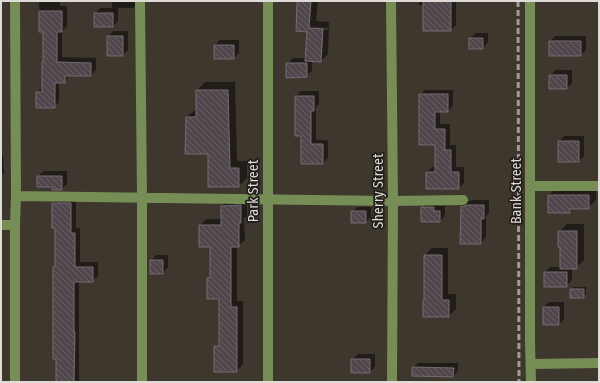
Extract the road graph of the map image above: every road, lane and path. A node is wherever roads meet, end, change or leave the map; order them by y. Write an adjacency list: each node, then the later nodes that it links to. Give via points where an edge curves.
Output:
1 (15, 1): 8 (street)
2 (140, 1): 9 (street)
3 (268, 1): 10 (street, Park Street)
4 (391, 1): 12 (street, Sherry Street)
5 (530, 1): 6 (street, Bank Street)
6 (530, 186): 7 (street); 16 (street, Bank Street)
7 (599, 186)
8 (16, 196): 9 (street); 14 (street)
9 (142, 198): 10 (street); 18 (street)
10 (267, 200): 12 (street); 19 (street, Park Street)
11 (463, 200): 12 (street)
12 (393, 201): 20 (street, Sherry Street)
13 (1, 224): 14 (street)
14 (15, 224): 17 (street)
15 (599, 363): 16 (street)
16 (531, 364): 21 (street, Bank Street)
17 (15, 382)
18 (142, 382)
19 (268, 382)
20 (392, 382)
21 (531, 382)

